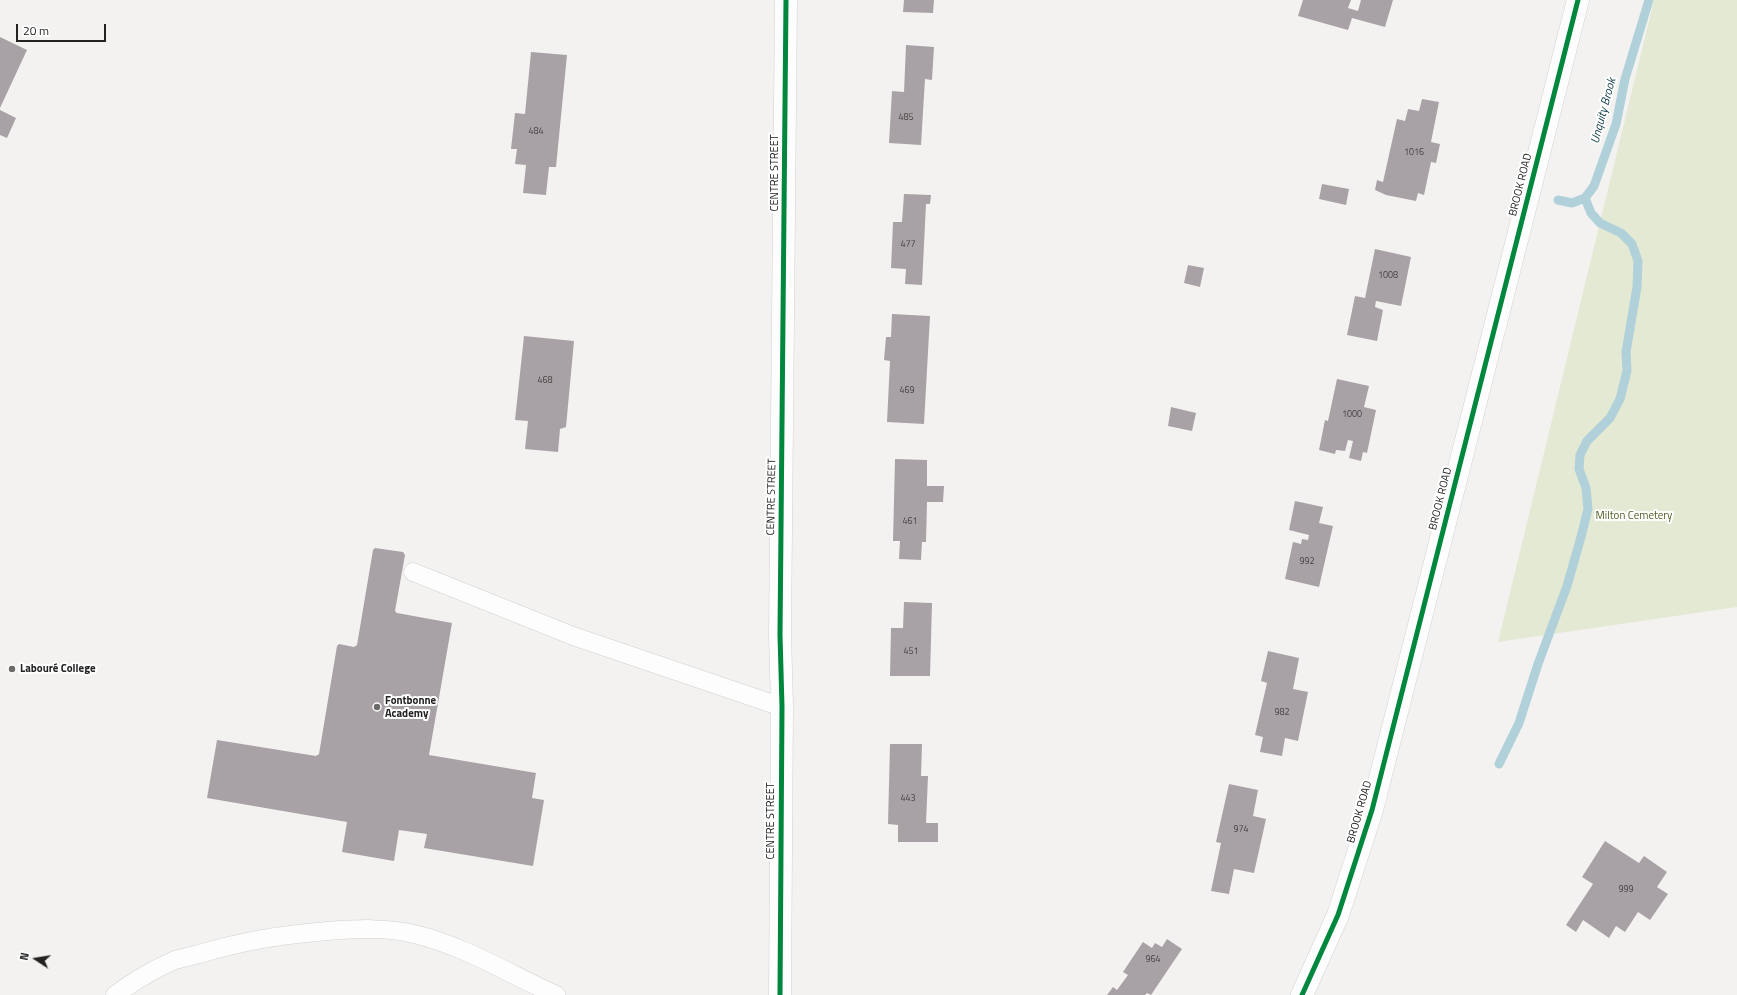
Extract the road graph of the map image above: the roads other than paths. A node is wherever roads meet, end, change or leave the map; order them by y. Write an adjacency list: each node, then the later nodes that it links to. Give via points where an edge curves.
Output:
1 (786, 0): 4 (main road, CENTRE STREET, via 780,635)
2 (1578, 0): 8 (main road, BROOK ROAD, via 1372,810 1338,915)
3 (413, 572): 4 (lane, via 573,636)
4 (782, 707): 7 (main road, CENTRE STREET)
5 (115, 995): 6 (lane, via 131,983 176,960 224,946 282,935 354,929 399,931 433,939)
6 (556, 995)
7 (780, 995)
8 (1302, 995)

